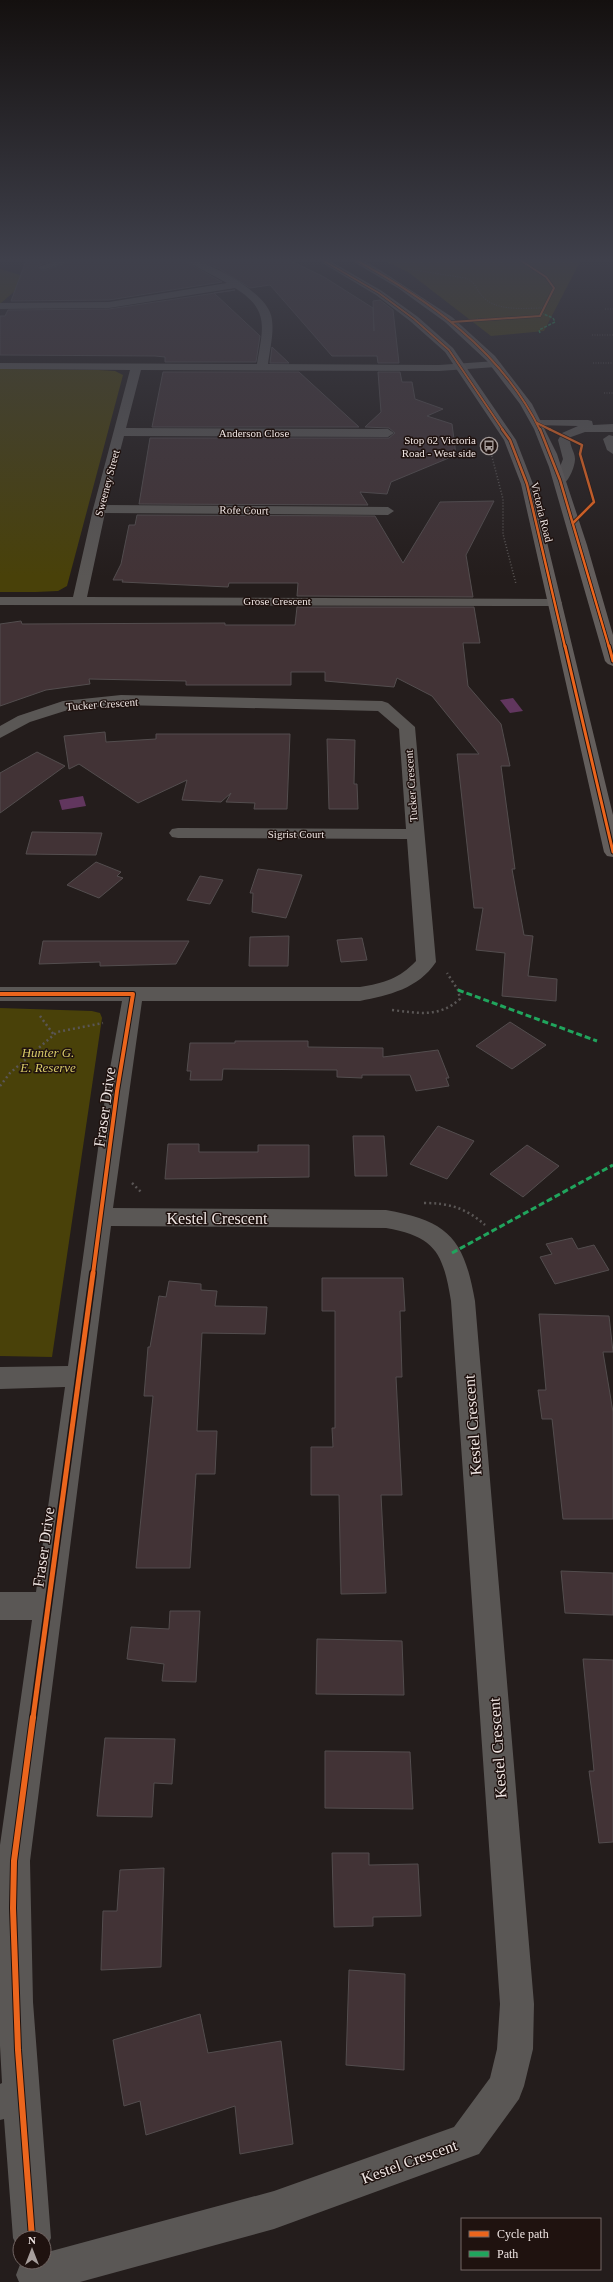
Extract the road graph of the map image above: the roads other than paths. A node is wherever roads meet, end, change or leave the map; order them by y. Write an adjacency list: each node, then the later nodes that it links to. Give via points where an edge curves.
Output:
1 (490, 364): 6 (street)
2 (496, 364): 7 (highway, Victoria Road, via 526,403)
3 (0, 366): 4 (street)
4 (136, 367): 5 (street); 9 (street, Sweeney Street)
5 (262, 367): 6 (street)
6 (460, 367): 11 (highway, Victoria Road)
7 (537, 423): 8 (street); 11 (highway); 13 (highway, Victoria Road, via 548,445)
8 (613, 424)
9 (121, 432): 10 (street, Anderson Close); 14 (street, Sweeney Street)
10 (388, 434)
11 (519, 434): 18 (highway, Victoria Road, via 527,484)
12 (612, 439): 13 (street, via 582,429 570,432 564,440 569,459)
13 (560, 482): 19 (highway, Victoria Road)
14 (99, 509): 15 (street, Rofe Court); 16 (street, Sweeney Street)
15 (388, 511)
16 (79, 600): 17 (street, Grose Crescent); 18 (street, Grose Crescent)
17 (0, 601)
18 (554, 603): 23 (highway, Victoria Road)
19 (613, 661)
20 (0, 733): 22 (street, Tucker Crescent, via 24,720 69,704 114,701 382,706 407,727)
21 (178, 833): 22 (street, Sigrist Court)
22 (414, 834): 25 (street, Tucker Crescent, via 426,962 411,978 385,989 360,994)
23 (613, 852)
24 (0, 994): 25 (street)
25 (131, 1007): 26 (street, Fraser Drive, via 117,1091)
26 (102, 1217): 27 (street, Fraser Drive); 34 (street, Kestel Crescent, via 386,1219 410,1222 431,1233 452,1253 459,1273 463,1301 516,2004 515,2049 506,2086 466,2140 274,2210)
27 (79, 1376): 28 (street); 30 (street, Fraser Drive)
28 (0, 1378)
29 (0, 1606): 30 (street)
30 (48, 1606): 31 (street, Fraser Drive, via 14,1861)
31 (8, 2002): 32 (street, Fraser Drive)
32 (10, 2099): 33 (street, Fraser Drive)
33 (31, 2230)
34 (35, 2273)

